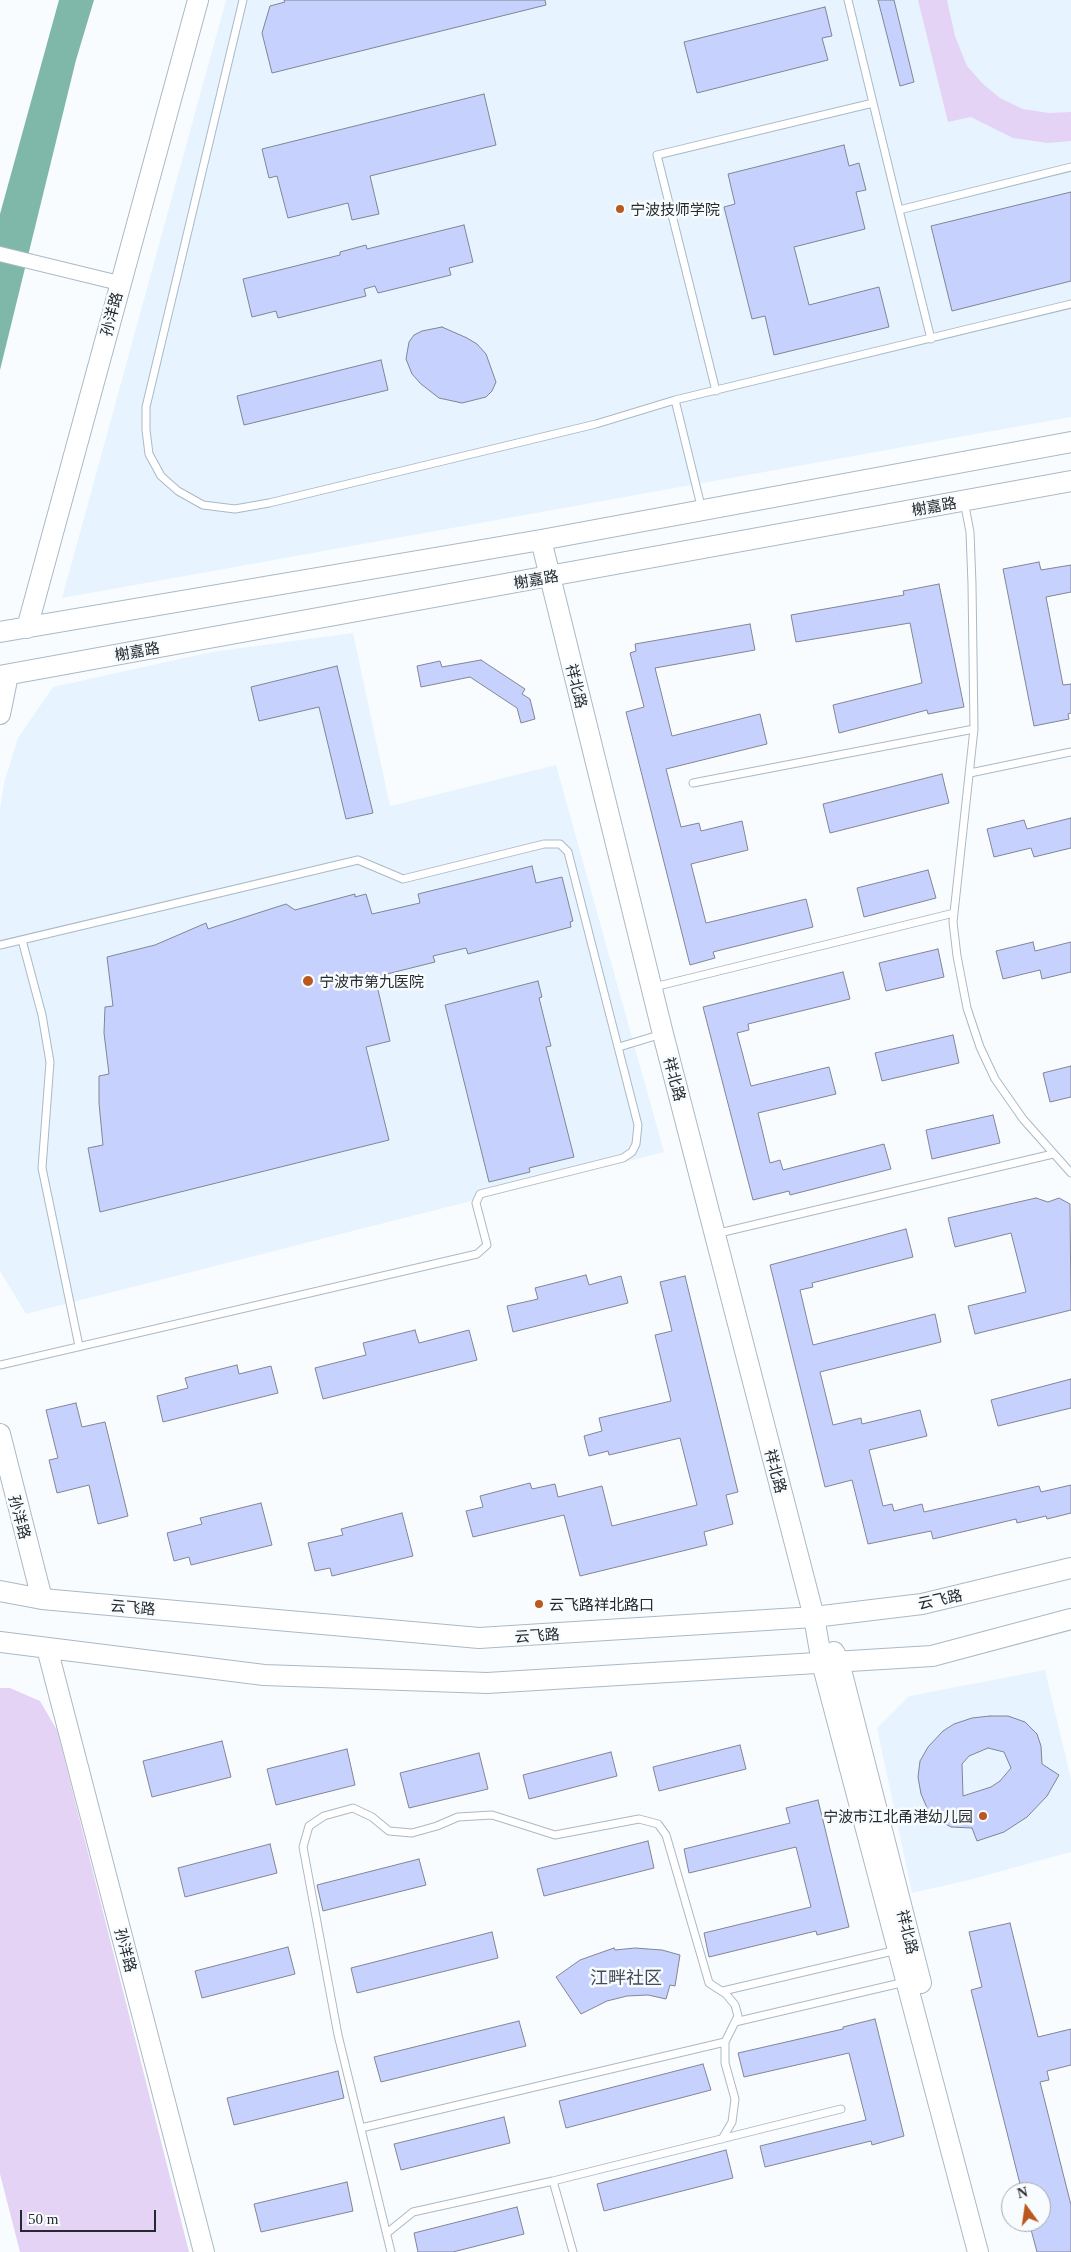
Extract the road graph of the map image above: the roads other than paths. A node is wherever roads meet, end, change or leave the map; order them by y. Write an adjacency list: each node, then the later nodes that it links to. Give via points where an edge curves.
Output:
1 (198, 0): 8 (main road, 孙洋路)
2 (243, 0): 12 (lane, via 146,407 149,454 161,476 178,491 203,505 235,509 596,424)
3 (848, 0): 4 (lane)
4 (873, 103): 6 (lane); 11 (lane, via 657,154)
5 (1071, 167): 6 (lane)
6 (899, 210): 10 (lane)
7 (0, 254): 8 (street)
8 (120, 283): 19 (main road, 孙洋路)
9 (1071, 304): 10 (lane)
10 (931, 339): 11 (lane)
11 (716, 391): 12 (lane)
12 (675, 400): 16 (lane)
13 (1071, 442): 16 (main road)
14 (1071, 482): 15 (main road, 榭嘉路)
15 (964, 501): 18 (main road, 榭嘉路); 23 (lane, via 970,532)
16 (702, 510): 17 (main road)
17 (541, 540): 18 (main road, 祥北路); 19 (main road)
18 (550, 576): 21 (main road, 榭嘉路); 30 (main road, 祥北路)
19 (27, 628): 20 (main road)
20 (0, 632)
21 (4, 675): 22 (main road)
22 (0, 714)
23 (974, 729): 25 (lane); 26 (lane)
24 (1071, 752): 25 (lane)
25 (970, 773): 27 (lane)
26 (693, 783)
27 (954, 913): 30 (lane); 33 (lane, via 965,1000 980,1047 996,1079)
28 (22, 940): 29 (lane); 32 (lane, via 358,860 403,878 544,844 560,844 568,852); 36 (lane, via 42,1015 50,1062 42,1168)
29 (0, 945)
30 (652, 988): 31 (main road, 祥北路)
31 (663, 1034): 32 (lane); 35 (main road, 祥北路)
32 (619, 1047): 36 (lane, via 638,1126 632,1152 623,1158 480,1194 476,1203 487,1245 477,1254)
33 (1053, 1154): 34 (lane); 35 (lane)
34 (1071, 1172)
35 (715, 1234): 42 (main road, 祥北路)
36 (79, 1346): 37 (lane)
37 (0, 1365)
38 (0, 1434): 41 (main road, 孙洋路)
39 (1071, 1568): 42 (main road, 云飞路, via 922,1604)
40 (0, 1591): 41 (main road, 云飞路)
41 (42, 1599): 42 (main road, 云飞路, via 479,1638)
42 (814, 1617): 46 (main road, 祥北路)
43 (1071, 1619): 46 (main road, via 932,1656)
44 (0, 1642): 45 (main road)
45 (48, 1648): 46 (main road, via 264,1675 487,1683); 57 (main road, 孙洋路)
46 (831, 1662): 47 (main road, 祥北路); 61 (main road, 祥北路)
47 (898, 1950): 48 (main road, 祥北路); 49 (lane)
48 (906, 1981): 50 (lane); 60 (main road, 祥北路)
49 (723, 1992): 50 (lane, via 735,2005 738,2016); 53 (lane, via 709,1983 666,1835 658,1824 639,1819 555,1836 492,1815 458,1817 412,1833 389,1831 372,1817 353,1808 324,1816 309,1826 302,1847 338,2035)
50 (735, 2022): 51 (lane)
51 (725, 2042): 53 (lane); 54 (lane, via 725,2063 735,2099 732,2122)
52 (841, 2109): 54 (lane)
53 (361, 2128): 56 (lane)
54 (722, 2139): 55 (lane)
55 (553, 2180): 56 (lane, via 414,2212); 59 (lane)
56 (387, 2233): 58 (lane)
57 (204, 2252)
58 (391, 2252)
59 (573, 2252)
60 (978, 2252)
61 (990, 2252)

